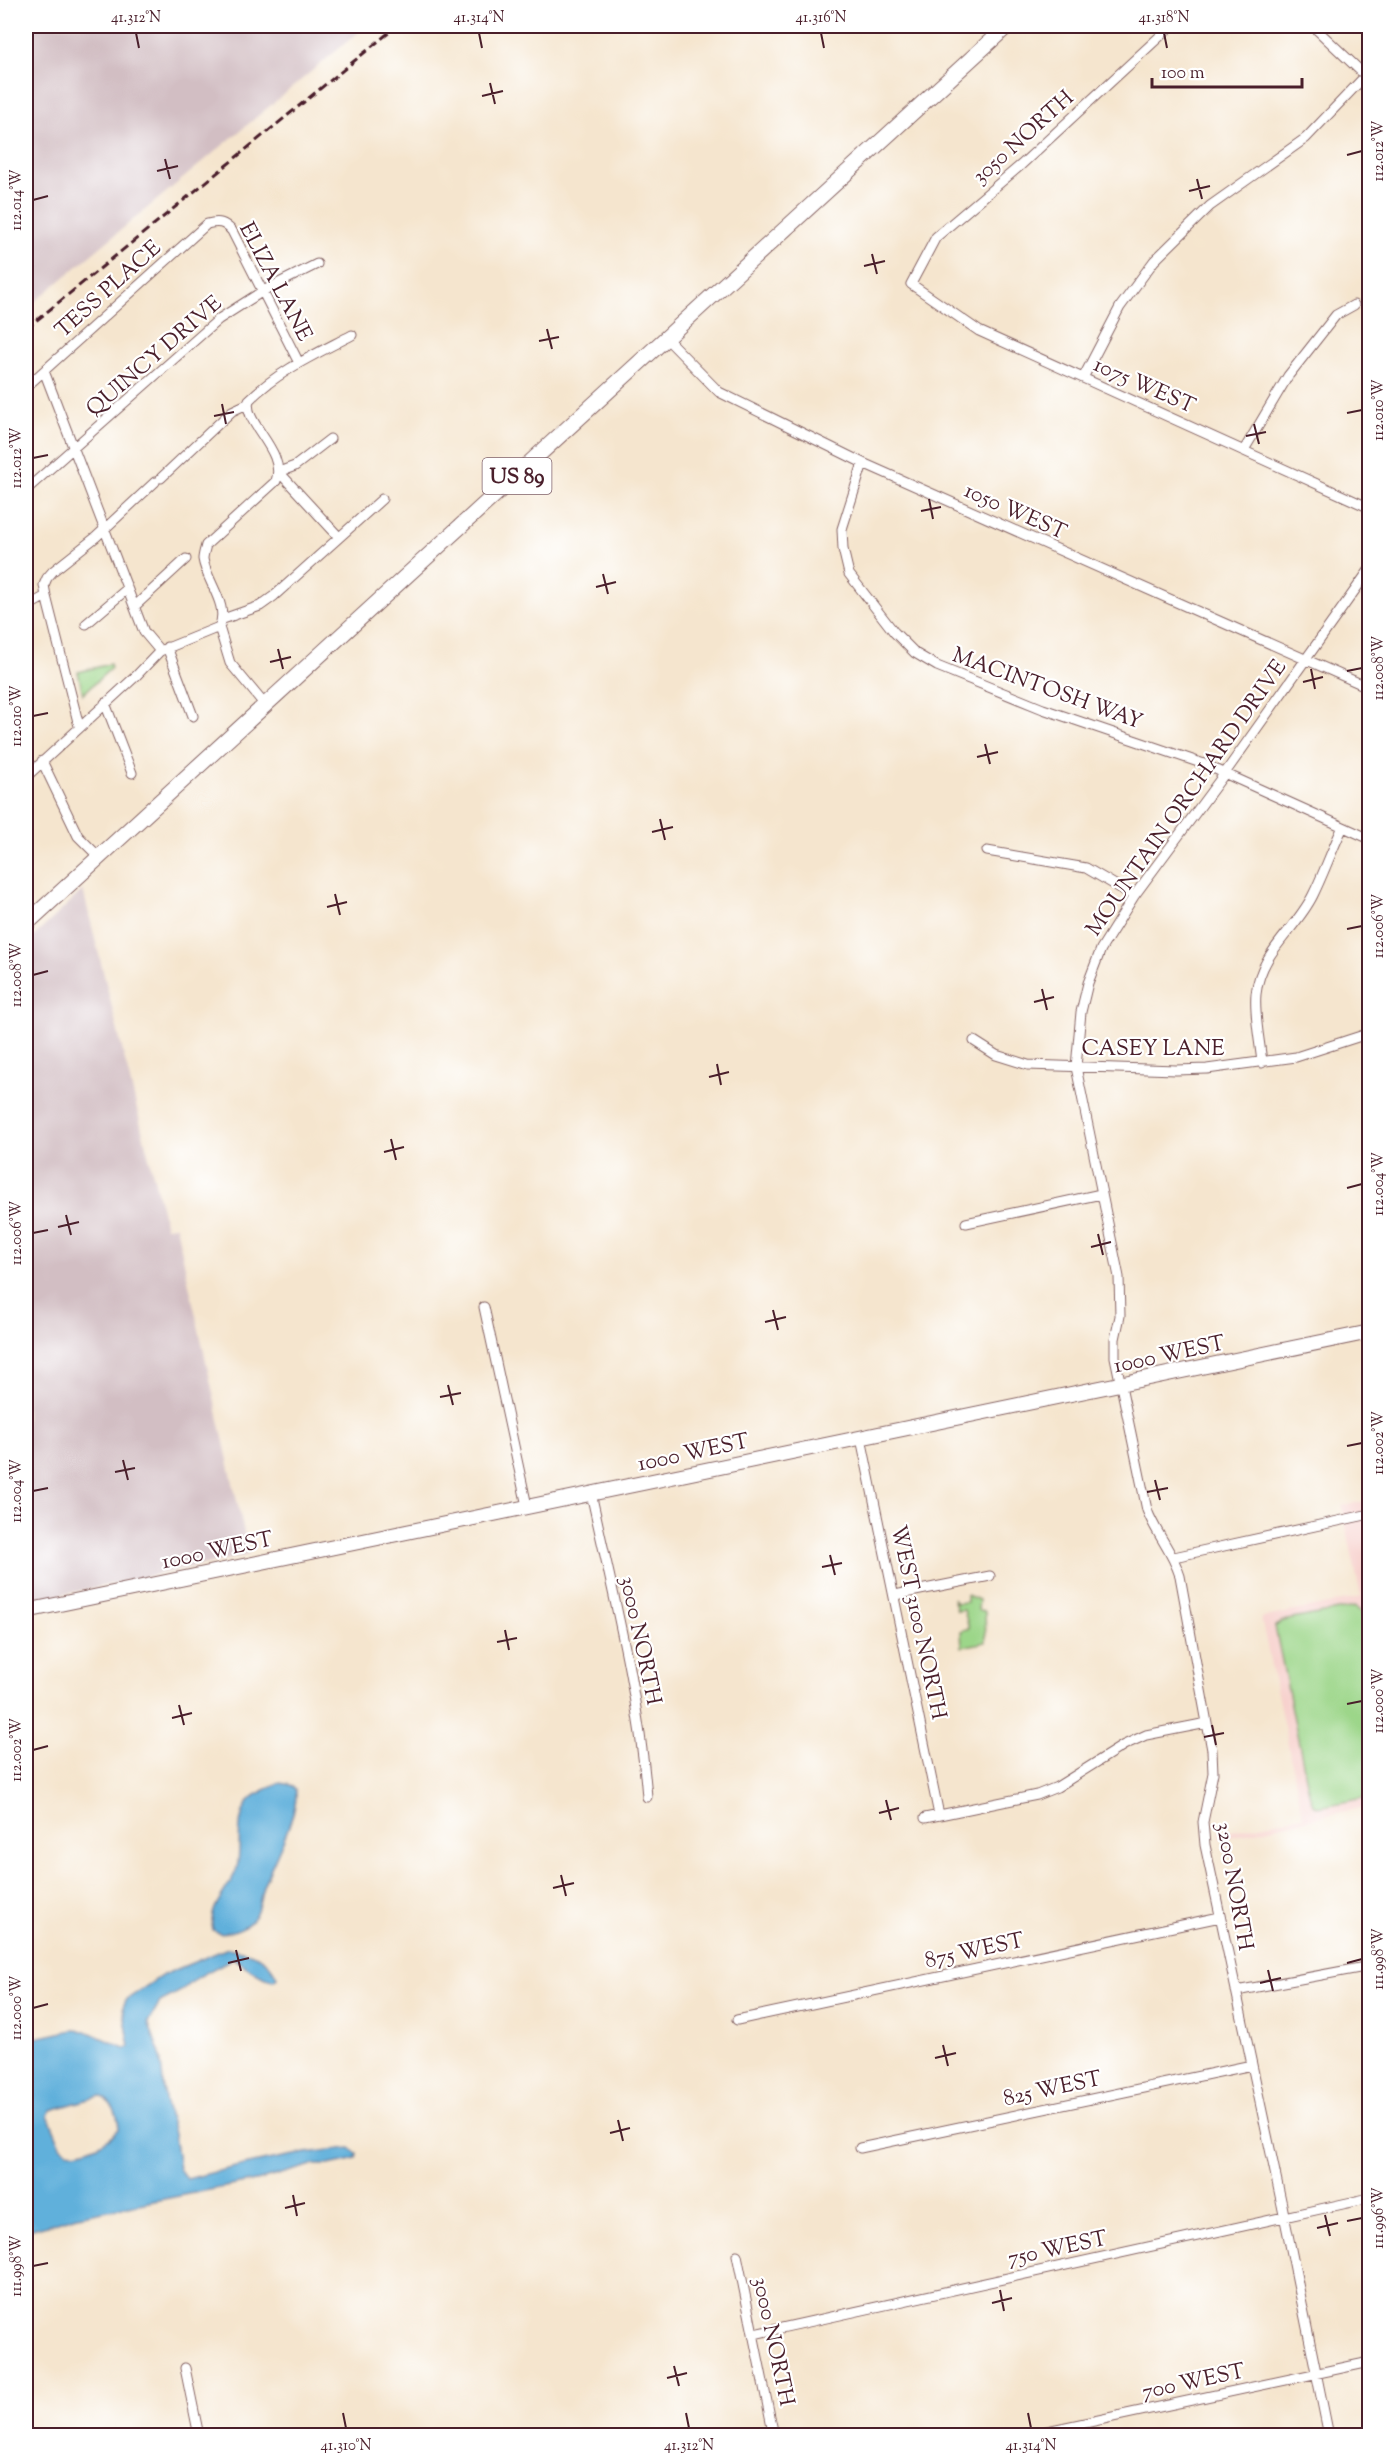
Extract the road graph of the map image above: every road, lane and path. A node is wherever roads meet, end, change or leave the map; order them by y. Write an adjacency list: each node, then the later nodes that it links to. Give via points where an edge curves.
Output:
1 (1007, 26): 11 (main road, US 89)
2 (1171, 26): 7 (street, 3050 NORTH, via 1022,165 936,237)
3 (1313, 26): 4 (street)
4 (1368, 75): 14 (street, via 1306,138 1210,206 1154,261 1120,307)
5 (217, 221): 8 (street, ELIZA LANE, via 232,231); 13 (street, TESS PLACE, via 207,224)
6 (317, 264): 8 (street, QUINCY DRIVE)
7 (911, 284): 14 (street, 1075 WEST, via 979,331)
8 (263, 291): 12 (street, ELIZA LANE); 18 (street, QUINCY DRIVE, via 219,320)
9 (1354, 304): 19 (street, via 1336,315 1288,376)
10 (352, 335): 12 (street)
11 (666, 338): 20 (street, 1050 WEST, via 718,392); 39 (main road, US 89)
12 (299, 363): 16 (street, via 258,391)
13 (44, 372): 15 (street, TESS PLACE); 18 (street)
14 (1083, 378): 19 (street, 1075 WEST)
15 (26, 387)
16 (247, 404): 21 (street); 25 (street, via 232,411)
17 (330, 439): 21 (street, via 295,466)
18 (75, 449): 22 (street, QUINCY DRIVE); 25 (street)
19 (1244, 450): 24 (street, 1075 WEST)
20 (863, 463): 36 (street, 1050 WEST); 44 (street, MACINTOSH WAY, via 842,529 849,573 915,653 937,666 1043,709)
21 (279, 472): 26 (street); 33 (street, via 276,481 206,545 203,558)
22 (26, 490)
23 (382, 499): 26 (street)
24 (1370, 508)
25 (104, 527): 29 (street); 30 (street, via 47,578)
26 (339, 537): 33 (street, via 267,602)
27 (186, 559): 31 (street)
28 (1370, 569): 36 (street, MOUNTAIN ORCHARD DRIVE)
29 (128, 589): 31 (street); 34 (street)
30 (46, 596): 32 (street); 41 (street)
31 (135, 606): 35 (street, via 144,632)
32 (26, 607)
33 (221, 623): 35 (street); 39 (street, via 230,663)
34 (86, 624)
35 (163, 649): 38 (street); 40 (street)
36 (1305, 659): 37 (street, 1050 WEST); 44 (street, MOUNTAIN ORCHARD DRIVE)
37 (1370, 688)
38 (105, 703): 41 (street); 43 (street)
39 (265, 705): 49 (main road, US 89)
40 (193, 716)
41 (79, 726): 42 (street)
42 (42, 761): 45 (street); 49 (street, via 78,836)
43 (132, 773)
44 (1225, 773): 46 (street, MACINTOSH WAY); 50 (street, MOUNTAIN ORCHARD DRIVE)
45 (26, 777)
46 (1343, 827): 47 (street, MACINTOSH WAY); 54 (street, via 1313,896 1261,972 1256,1008)
47 (1370, 839)
48 (987, 851): 50 (street, via 1086,868)
49 (99, 857): 51 (main road, US 89)
50 (1134, 896): 55 (street, MOUNTAIN ORCHARD DRIVE, via 1101,949 1088,983)
51 (26, 924)
52 (1370, 1033): 54 (street, CASEY LANE, via 1296,1058)
53 (974, 1041): 55 (street, CASEY LANE, via 1014,1062)
54 (1262, 1063): 55 (street, CASEY LANE, via 1176,1070)
55 (1076, 1067): 56 (street, MOUNTAIN ORCHARD DRIVE)
56 (1101, 1194): 57 (street); 60 (street, MOUNTAIN ORCHARD DRIVE, via 1119,1277 1115,1357)
57 (966, 1223)
58 (484, 1307): 63 (street)
59 (1370, 1332): 60 (street, 1000 WEST)
60 (1120, 1385): 61 (street, 1000 WEST); 65 (street, 3200 NORTH, via 1147,1510)
61 (861, 1438): 62 (street, 1000 WEST); 67 (street, WEST 3100 NORTH)
62 (591, 1493): 63 (street, 1000 WEST); 70 (street, 3000 NORTH, via 637,1707)
63 (527, 1506): 68 (street, 1000 WEST)
64 (1370, 1514): 65 (street)
65 (1174, 1557): 69 (street, 3200 NORTH)
66 (990, 1576): 67 (street)
67 (895, 1595): 71 (street, WEST 3100 NORTH)
68 (26, 1611)
69 (1207, 1723): 71 (street, via 1146,1735 1037,1795); 73 (street, 3200 NORTH, via 1213,1773 1204,1813 1204,1838)
70 (647, 1797)
71 (939, 1815): 72 (street)
72 (925, 1818)
73 (1220, 1917): 75 (street, 3200 NORTH); 76 (street, 875 WEST)
74 (1370, 1966): 75 (street)
75 (1236, 1991): 77 (street, 3200 NORTH)
76 (737, 2020)
77 (1252, 2065): 78 (street, 825 WEST); 80 (street, 3200 NORTH)
78 (860, 2148)
79 (1370, 2198): 80 (street, 750 WEST)
80 (1285, 2217): 82 (street, 750 WEST); 85 (street, 3200 NORTH)
81 (737, 2255): 82 (street, 3000 NORTH)
82 (754, 2334): 87 (street, 3000 NORTH)
83 (1370, 2362): 85 (street, 700 WEST)
84 (185, 2368): 86 (street)
85 (1316, 2374): 88 (street, 700 WEST); 89 (street, 3200 NORTH)
86 (199, 2436)
87 (774, 2436)
88 (1024, 2436)
89 (1329, 2436)

